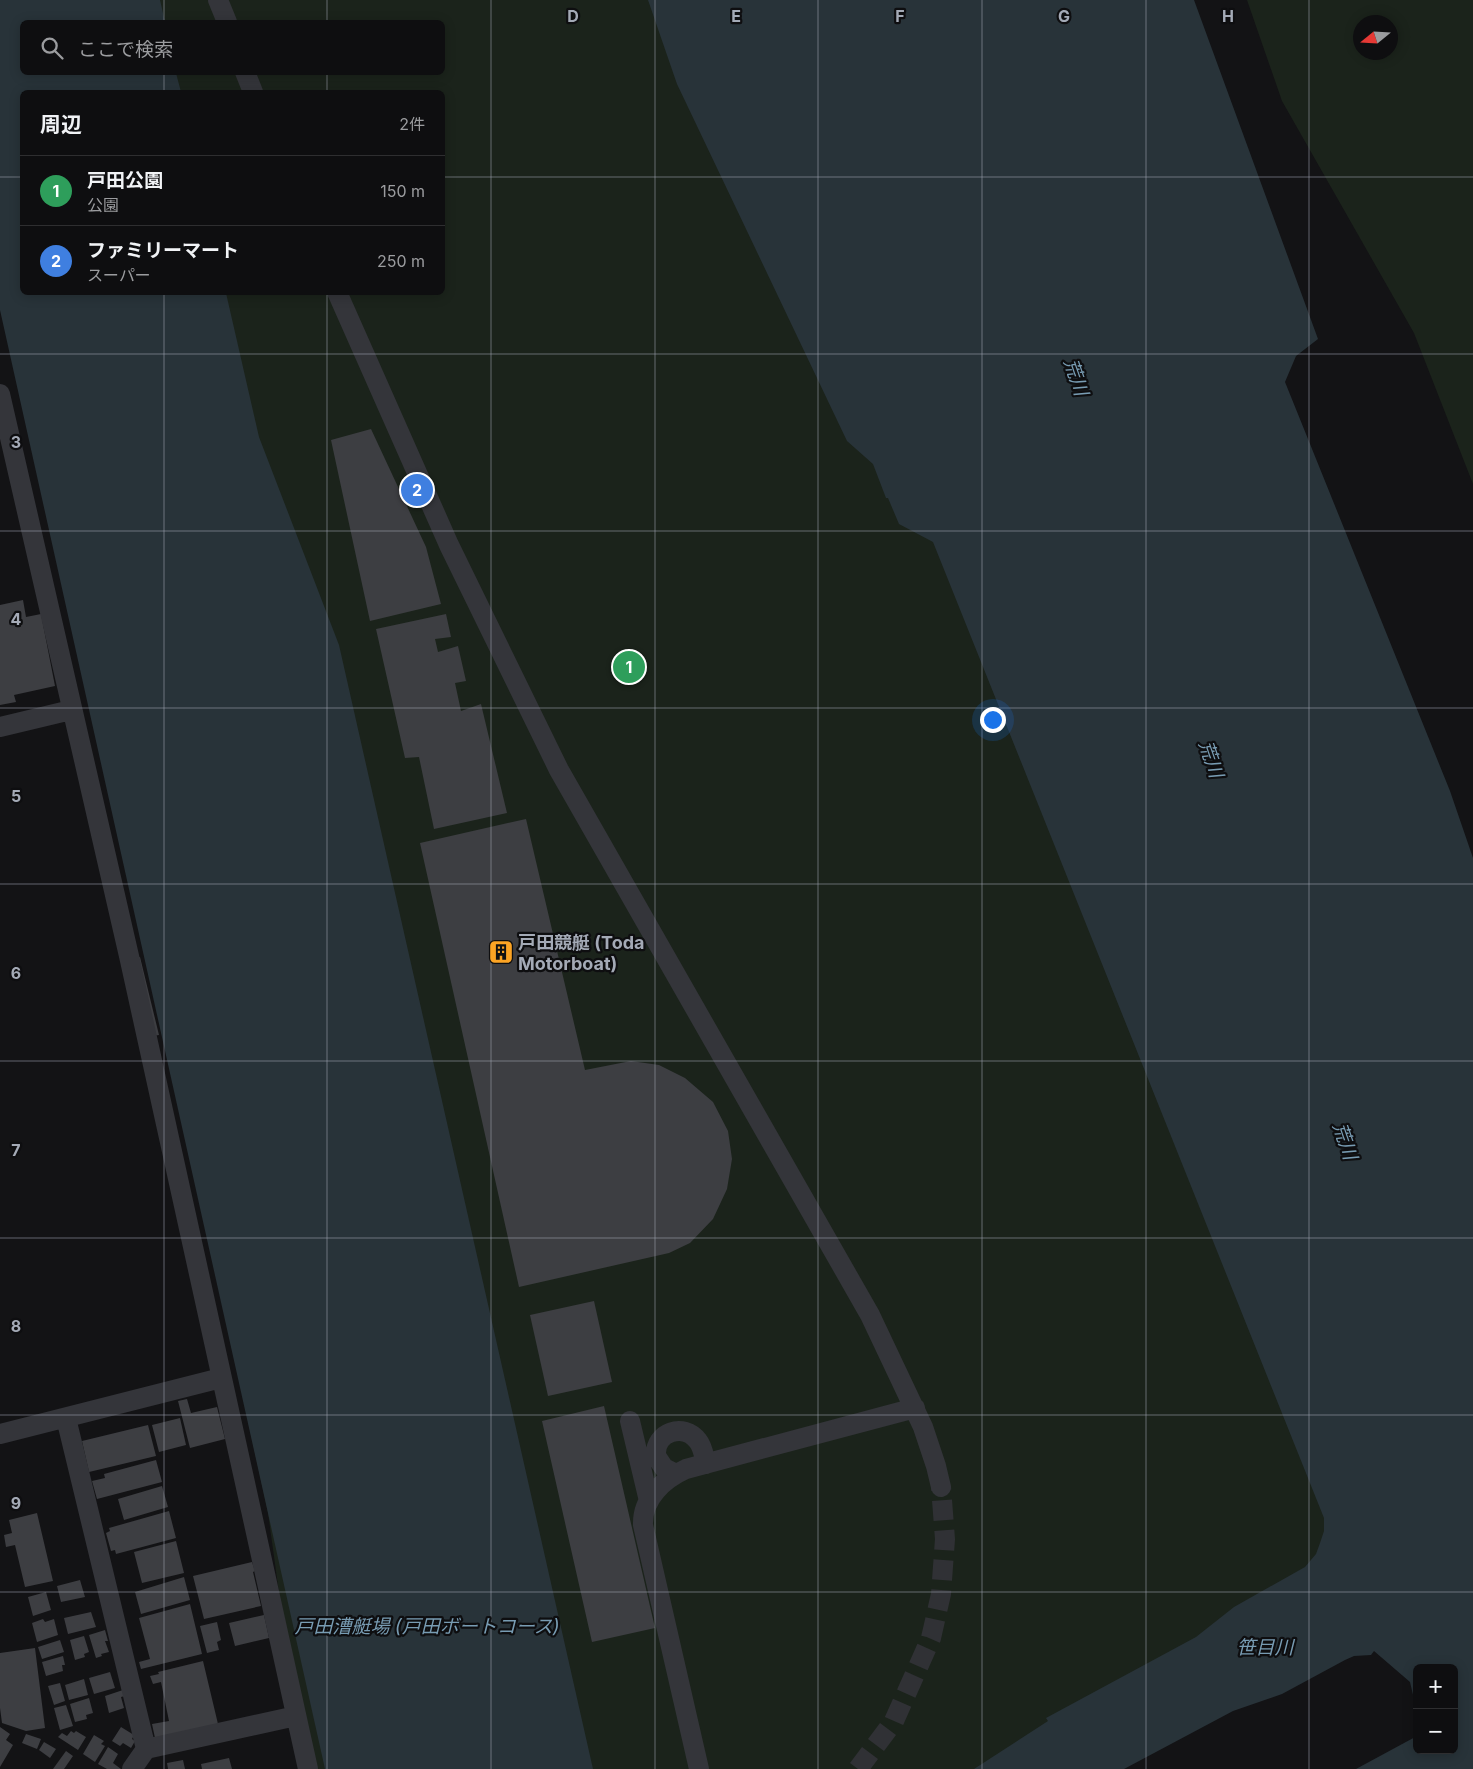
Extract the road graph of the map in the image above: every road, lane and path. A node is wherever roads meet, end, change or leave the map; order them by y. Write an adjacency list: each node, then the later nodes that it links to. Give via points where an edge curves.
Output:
1 (218, 0): 2 (street)
2 (225, 20)
3 (246, 75): 4 (street)
4 (252, 90)
5 (338, 295): 10 (street, via 449,545 559,770 870,1316)
6 (0, 394): 7 (street)
7 (71, 710): 8 (street); 9 (street)
8 (0, 727)
9 (222, 1378): 11 (street); 18 (street)
10 (915, 1408): 14 (street); 16 (street)
11 (66, 1418): 13 (street); 19 (street)
12 (630, 1421): 17 (street)
13 (0, 1434)
14 (706, 1464): 15 (street); 15 (street, via 701,1445 691,1434 685,1431 668,1433 658,1444 656,1456 664,1468)
15 (676, 1474): 17 (street, via 660,1486)
16 (941, 1486)
17 (649, 1501): 22 (street, via 643,1525)
18 (296, 1716): 19 (street); 21 (street)
19 (146, 1750): 20 (street)
20 (132, 1769)
21 (308, 1769)
22 (699, 1769)

